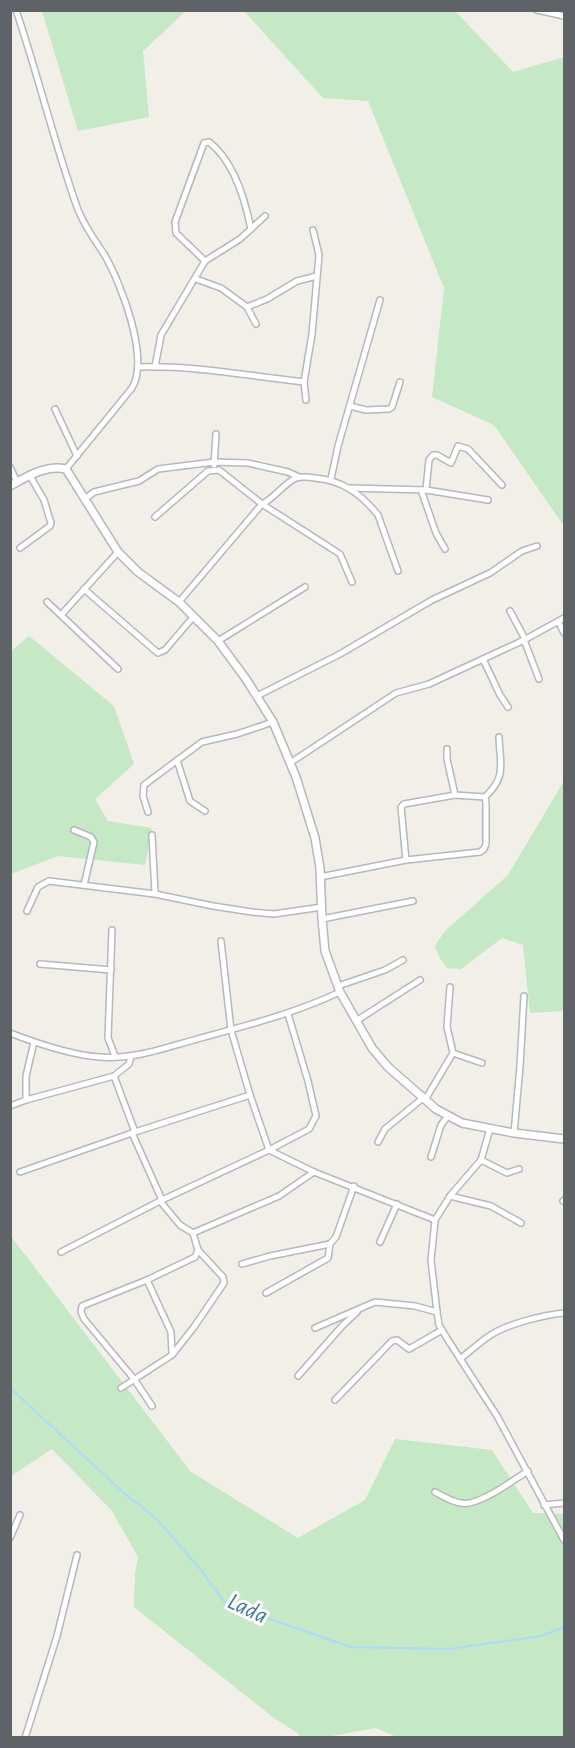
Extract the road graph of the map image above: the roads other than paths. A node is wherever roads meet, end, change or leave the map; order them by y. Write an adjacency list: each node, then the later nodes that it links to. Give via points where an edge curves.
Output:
1 (16, 10): 13 (street, via 78,209 104,255 130,319)
2 (537, 10): 3 (street)
3 (564, 16)
4 (265, 216): 5 (street)
5 (251, 229): 7 (street); 7 (street, via 243,197 225,159 209,142 204,143 175,228)
6 (313, 230): 8 (street, via 319,255)
7 (205, 261): 9 (street)
8 (316, 276): 11 (street, via 297,281); 15 (street)
9 (196, 279): 11 (street, via 221,288); 14 (street, via 161,336)
10 (380, 300): 18 (street)
11 (247, 307): 12 (street)
12 (256, 324)
13 (138, 367): 14 (street); 21 (street, via 132,388)
14 (155, 367): 15 (street)
15 (304, 382): 17 (street)
16 (400, 382): 18 (street, via 390,409)
17 (306, 400)
18 (350, 406): 28 (street)
19 (55, 409): 21 (street)
20 (216, 434): 22 (street)
21 (77, 456): 24 (street)
22 (214, 462): 25 (street); 27 (street, via 248,463); 33 (street, via 158,469 139,481 94,492)
23 (10, 467): 29 (street)
24 (66, 469): 26 (street, via 45,469); 33 (street)
25 (215, 469): 35 (street); 36 (street)
26 (30, 476): 29 (street); 38 (street, via 51,523)
27 (299, 477): 28 (street); 35 (street)
28 (331, 479): 31 (street)
29 (14, 484)
30 (502, 485): 32 (street, via 468,449 458,446 451,463 437,455 431,457)
31 (349, 488): 32 (street); 41 (street, via 378,515)
32 (424, 490): 34 (street); 39 (street, via 436,533)
33 (85, 499): 40 (street)
34 (488, 500)
35 (262, 504): 42 (street, via 340,554); 45 (street)
36 (155, 517)
37 (537, 546): 57 (street)
38 (20, 548)
39 (445, 549)
40 (118, 552): 44 (street); 45 (street)
41 (398, 571)
42 (352, 582)
43 (305, 588): 53 (street)
44 (84, 589): 48 (street); 49 (street, via 158,652 165,650)
45 (179, 602): 49 (street)
46 (47, 603): 48 (street)
47 (510, 611): 52 (street)
48 (61, 615): 55 (street)
49 (194, 616): 53 (street)
50 (561, 620): 51 (street); 52 (street)
51 (564, 633)
52 (524, 640): 54 (street); 56 (street)
53 (218, 641): 57 (street)
54 (483, 659): 58 (street); 63 (street, via 429,684 396,693)
55 (118, 669)
56 (539, 679)
57 (257, 696): 59 (street)
58 (508, 707)
59 (273, 722): 62 (street, via 202,742); 63 (street)
60 (499, 736): 65 (street, via 500,776)
61 (447, 749): 64 (street)
62 (177, 760): 66 (street, via 190,801); 67 (street, via 144,785)
63 (290, 763): 71 (street, via 315,838)
64 (455, 795): 65 (street); 70 (street, via 409,802 401,807)
65 (485, 797): 70 (street, via 484,849)
66 (204, 811)
67 (148, 812)
68 (74, 830): 72 (street, via 94,842)
69 (152, 835): 73 (street)
70 (406, 860): 71 (street)
71 (320, 877): 75 (street)
72 (84, 885): 73 (street); 76 (street, via 49,881 38,887)
73 (155, 894): 75 (street, via 274,914)
74 (413, 901): 77 (street)
75 (322, 907): 77 (street)
76 (27, 911)
77 (322, 919): 85 (street, via 325,951)
78 (112, 930): 82 (street)
79 (221, 941): 89 (street)
80 (404, 960): 85 (street)
81 (40, 964): 82 (street)
82 (111, 970): 93 (street, via 108,1038)
83 (420, 980): 88 (street)
84 (450, 987): 92 (street, via 447,1027)
85 (339, 989): 87 (street); 88 (street)
86 (524, 996): 104 (street)
87 (288, 1014): 89 (street); 107 (street, via 316,1116 309,1129)
88 (356, 1021): 98 (street, via 387,1067)
89 (231, 1029): 94 (street); 97 (street)
90 (10, 1033): 91 (street)
91 (34, 1042): 93 (street, via 99,1057); 99 (street, via 26,1076)
92 (453, 1053): 95 (street); 98 (street)
93 (115, 1056): 94 (street)
94 (131, 1057): 96 (street, via 129,1064)
95 (482, 1063)
96 (114, 1076): 99 (street); 103 (street)
97 (250, 1095): 103 (street); 107 (street)
98 (424, 1099): 101 (street); 106 (street, via 394,1120)
99 (26, 1100): 100 (street)
100 (10, 1106)
101 (448, 1116): 102 (street); 108 (street, via 441,1125)
102 (490, 1129): 104 (street); 109 (street)
103 (134, 1132): 111 (street); 115 (street)
104 (514, 1133): 105 (street)
105 (564, 1139)
106 (378, 1142)
107 (269, 1150): 112 (street); 115 (street)
108 (431, 1157)
109 (481, 1161): 110 (street, via 507,1173); 114 (street)
110 (519, 1169)
111 (20, 1172)
112 (314, 1172): 113 (street); 119 (street, via 279,1196)
113 (354, 1186): 116 (street); 121 (street)
114 (450, 1196): 117 (street); 118 (street, via 490,1206)
115 (161, 1200): 119 (street, via 180,1225); 123 (street)
116 (397, 1204): 117 (street); 120 (street)
117 (435, 1220): 128 (street, via 431,1260)
118 (521, 1223)
119 (193, 1233): 122 (street)
120 (380, 1242)
121 (330, 1244): 124 (street); 126 (street, via 328,1258)
122 (198, 1250): 125 (street, via 195,1257); 132 (street, via 224,1277 224,1283)
123 (61, 1252)
124 (242, 1264)
125 (147, 1280): 132 (street, via 171,1332); 135 (street, via 82,1306 81,1312)
126 (266, 1293)
127 (361, 1309): 128 (street, via 375,1302 388,1302); 130 (street); 134 (street)
128 (437, 1312): 131 (street)
129 (564, 1312): 133 (street, via 502,1329)
130 (315, 1328)
131 (442, 1330): 133 (street); 137 (street, via 409,1349 397,1340 392,1341)
132 (172, 1355): 135 (street)
133 (460, 1359): 139 (street)
134 (298, 1376)
135 (134, 1379): 136 (street); 138 (street)
136 (121, 1388)
137 (335, 1400)
138 (152, 1406)
139 (528, 1471): 140 (street, via 470,1503 461,1504); 142 (street)
140 (435, 1492)
141 (564, 1503): 142 (street)
142 (544, 1505): 145 (street)
143 (20, 1515): 144 (street)
144 (10, 1538)
145 (564, 1540)
146 (77, 1555): 147 (street, via 57,1636)
147 (25, 1737)

